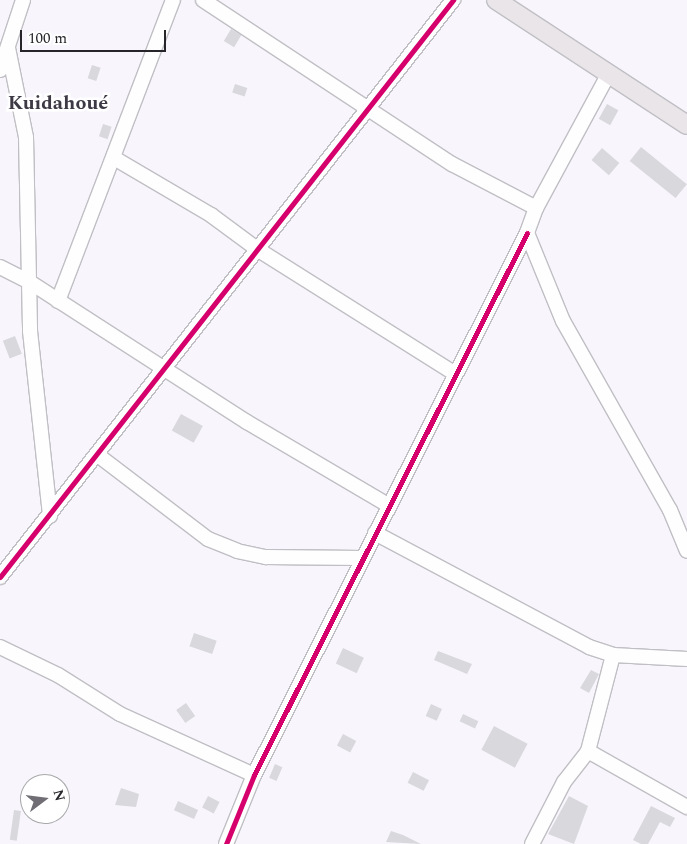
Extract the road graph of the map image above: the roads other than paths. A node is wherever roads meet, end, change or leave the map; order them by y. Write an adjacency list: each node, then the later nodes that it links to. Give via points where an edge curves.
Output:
1 (24, 0): 6 (street)
2 (173, 0): 11 (street)
3 (203, 0): 9 (street)
4 (453, 0): 9 (street)
5 (496, 0): 8 (main road)
6 (8, 48): 7 (street); 16 (street, via 26,137)
7 (0, 70)
8 (608, 75): 10 (main road); 12 (street)
9 (368, 107): 12 (street, via 452,164); 14 (street)
10 (687, 125)
11 (114, 158): 14 (street, via 212,215); 17 (street)
12 (536, 208): 13 (street)
13 (527, 233): 19 (street); 24 (street, via 563,320 670,510)
14 (257, 249): 18 (street); 19 (street)
15 (0, 267): 16 (street)
16 (28, 281): 17 (street); 22 (street, via 37,409)
17 (58, 301): 18 (street)
18 (164, 368): 20 (street); 21 (street, via 246,422)
19 (454, 372): 21 (street)
20 (98, 456): 22 (street); 25 (street, via 208,539 237,551 266,557)
21 (388, 505): 23 (street)
22 (50, 516): 26 (street)
23 (375, 533): 25 (street); 28 (street, via 462,577 558,633)
24 (687, 551)
25 (361, 558): 31 (street)
26 (0, 577)
27 (0, 647): 31 (street, via 58,675 120,714)
28 (613, 655): 29 (street); 30 (street)
29 (687, 660)
30 (588, 751): 32 (street); 34 (street, via 564,782)
31 (254, 775): 33 (street)
32 (687, 807)
33 (226, 844)
34 (532, 844)

